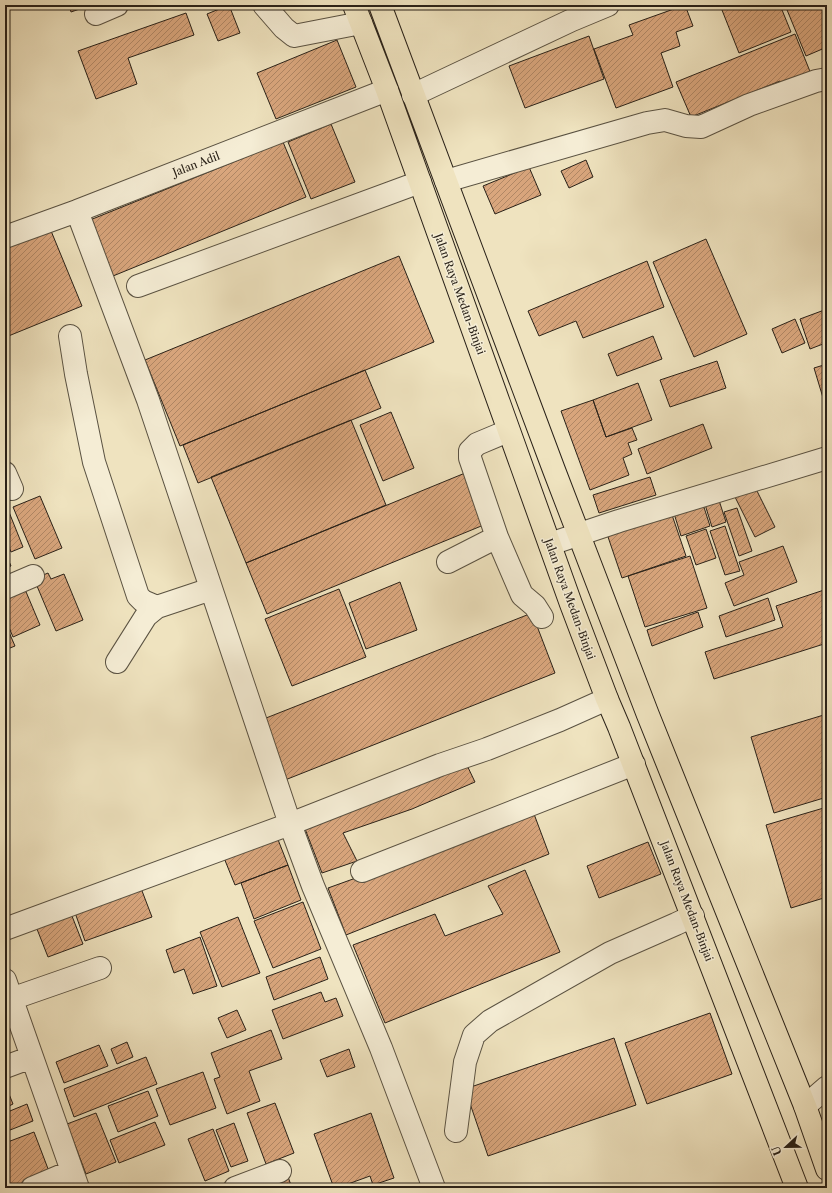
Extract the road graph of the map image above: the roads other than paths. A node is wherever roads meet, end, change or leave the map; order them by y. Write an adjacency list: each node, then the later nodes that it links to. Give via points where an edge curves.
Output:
1 (118, 5): 6 (street)
2 (264, 5): 7 (street, via 294,36)
3 (380, 5): 10 (highway)
4 (608, 5): 5 (street)
5 (573, 12): 10 (street)
6 (96, 14)
7 (357, 14): 9 (highway, Jalan Raya Medan-Binjai)
8 (827, 79): 11 (street, via 749,105 701,127 665,120 648,123)
9 (387, 90): 12 (highway, Jalan Raya Medan-Binjai); 13 (street, Jalan Adil)
10 (413, 95): 11 (highway)
11 (446, 181): 19 (highway)
12 (420, 182): 15 (street); 17 (highway, Jalan Raya Medan-Binjai)
13 (77, 211): 14 (street, Jalan Adil); 25 (street, via 148,400)
14 (5, 237)
15 (138, 286)
16 (70, 336): 26 (street, via 94,462 138,596)
17 (508, 431): 20 (street, via 477,444 470,451 470,458); 21 (highway, Jalan Raya Medan-Binjai)
18 (827, 458): 19 (street)
19 (579, 534): 21 (street); 30 (highway)
20 (497, 537): 22 (street); 27 (street, via 518,588)
21 (550, 544): 29 (highway, Jalan Raya Medan-Binjai)
22 (448, 562)
23 (33, 576): 24 (street)
24 (5, 588)
25 (211, 589): 26 (street); 33 (street)
26 (157, 607): 28 (street, via 146,616)
27 (542, 617)
28 (117, 662)
29 (607, 699): 31 (highway, Jalan Raya Medan-Binjai); 33 (street, via 487,749)
30 (648, 715): 31 (highway); 42 (highway)
31 (619, 727): 32 (highway, Jalan Raya Medan-Binjai)
32 (634, 764): 34 (street); 35 (highway, Jalan Raya Medan-Binjai)
33 (290, 824): 36 (street); 49 (street, via 313,886 381,1048)
34 (362, 871)
35 (693, 916): 43 (street, via 610,953 490,1021 474,1034 465,1062); 50 (highway, Jalan Raya Medan-Binjai)
36 (5, 929)
37 (100, 968): 38 (street)
38 (8, 989): 39 (street)
39 (32, 1057): 40 (street); 46 (street)
40 (5, 1067)
41 (827, 1087): 42 (street)
42 (805, 1106): 44 (highway)
43 (456, 1130)
44 (827, 1169)
45 (280, 1171): 48 (street)
46 (75, 1179): 47 (street)
47 (32, 1188)
48 (235, 1188)
49 (434, 1188)
50 (797, 1188)

